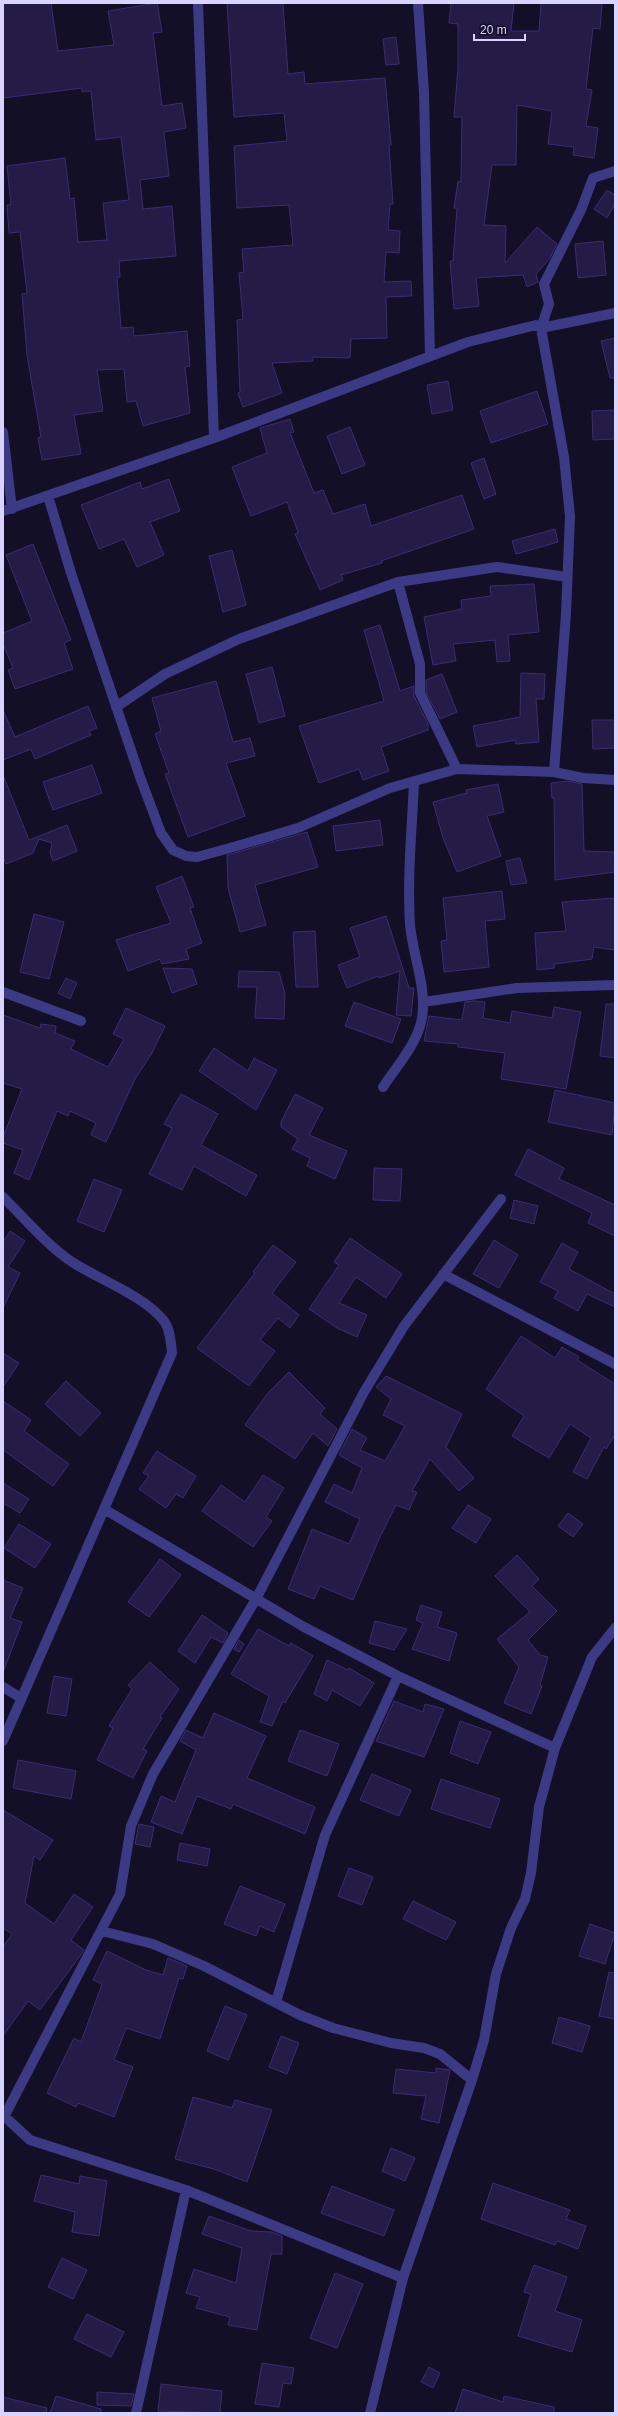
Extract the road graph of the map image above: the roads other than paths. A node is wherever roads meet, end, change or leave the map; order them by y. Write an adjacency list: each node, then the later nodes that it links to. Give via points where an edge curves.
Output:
1 (198, 3): 8 (street)
2 (418, 3): 6 (street, via 424,100)
3 (615, 171): 5 (street, via 593,178 581,210 544,284 549,304)
4 (615, 313): 5 (street)
5 (541, 328): 6 (street, via 536,325 468,342); 11 (street, via 564,457 570,516)
6 (430, 356): 8 (street)
7 (3, 432): 10 (street)
8 (214, 438): 9 (street)
9 (48, 496): 10 (street); 13 (street)
10 (7, 510)
11 (567, 577): 12 (street, via 497,567); 15 (street)
12 (398, 582): 13 (street, via 238,639 165,674); 14 (street, via 419,658 420,693)
13 (116, 707): 17 (street, via 162,833 173,850 186,856 197,856 298,828 390,788)
14 (457, 769): 15 (street); 17 (street)
15 (554, 772): 16 (street, via 583,778)
16 (615, 780)
17 (414, 782): 20 (street, via 410,925)
18 (615, 985): 20 (street, via 517,988)
19 (3, 992): 21 (street)
20 (424, 1002): 22 (street, via 417,1034)
21 (80, 1021)
22 (383, 1087)
23 (3, 1197): 27 (street, via 71,1261 144,1303 165,1322 172,1353)
24 (501, 1199): 25 (street)
25 (443, 1274): 26 (street); 28 (street, via 404,1326 364,1392)
26 (615, 1364)
27 (104, 1509): 28 (street); 32 (street)
28 (256, 1599): 30 (street); 35 (street, via 153,1774 131,1826 120,1894)
29 (615, 1628): 34 (street, via 592,1657)
30 (398, 1676): 34 (street); 36 (street, via 324,1835)
31 (3, 1686): 32 (street)
32 (21, 1698): 33 (street)
33 (3, 1741)
34 (554, 1748): 37 (street, via 538,1807 531,1873 525,1899 511,1928 496,1974 484,2040)
35 (102, 1931): 36 (street, via 153,1944); 38 (street)
36 (276, 2002): 37 (street, via 333,2028 391,2043 424,2048 440,2054)
37 (472, 2080): 40 (street)
38 (4, 2116): 39 (street, via 30,2140)
39 (186, 2190): 40 (street); 41 (street)
40 (402, 2278): 42 (street)
41 (136, 2413)
42 (370, 2413)

